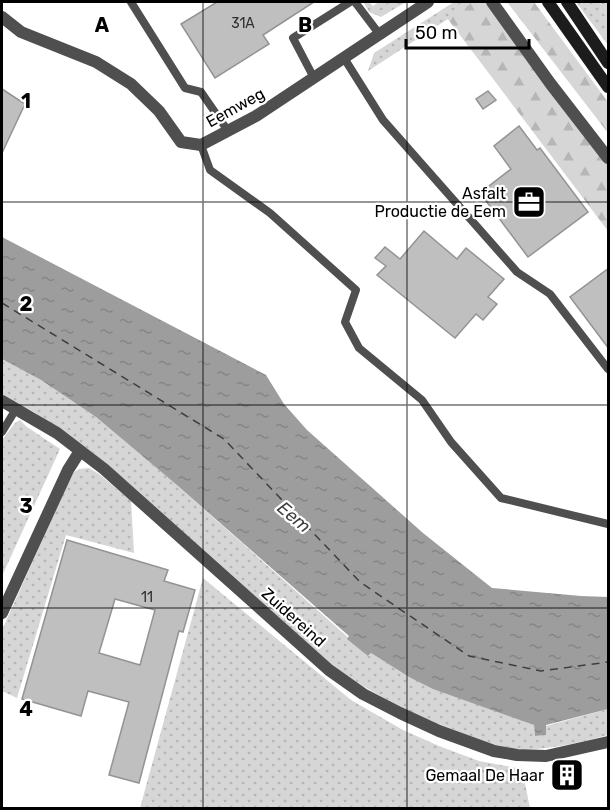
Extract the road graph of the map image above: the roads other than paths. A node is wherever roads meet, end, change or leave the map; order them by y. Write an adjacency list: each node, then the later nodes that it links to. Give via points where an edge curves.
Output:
1 (130, 2): 14 (lane, via 186,88 201,92)
2 (350, 2): 12 (lane, via 292,38)
3 (355, 2): 9 (lane)
4 (428, 2): 9 (street, Eemweg)
5 (492, 2): 16 (street)
6 (548, 2): 13 (main road)
7 (567, 2): 11 (main road)
8 (2, 17): 15 (street, Eemweg, via 21,32 96,62 131,84 159,111 182,142)
9 (380, 35): 10 (street, Eemweg)
10 (344, 58): 12 (street, Eemweg); 17 (lane, via 383,120 517,272 550,294)
11 (609, 63)
12 (314, 78): 14 (street, Eemweg)
13 (609, 87)
14 (228, 131): 15 (street, Eemweg)
15 (201, 145): 22 (lane, via 210,170 270,213 356,290 345,322 359,348 422,400 451,442 501,498)
16 (609, 158)
17 (609, 369)
18 (2, 401): 19 (street, Zuidereind)
19 (16, 409): 20 (lane); 21 (street, Zuidereind)
20 (2, 432)
21 (80, 451): 23 (street); 24 (street, Zuidereind, via 329,670 363,694 439,731 508,754 546,756)
22 (609, 524)
23 (2, 613)
24 (609, 742)

